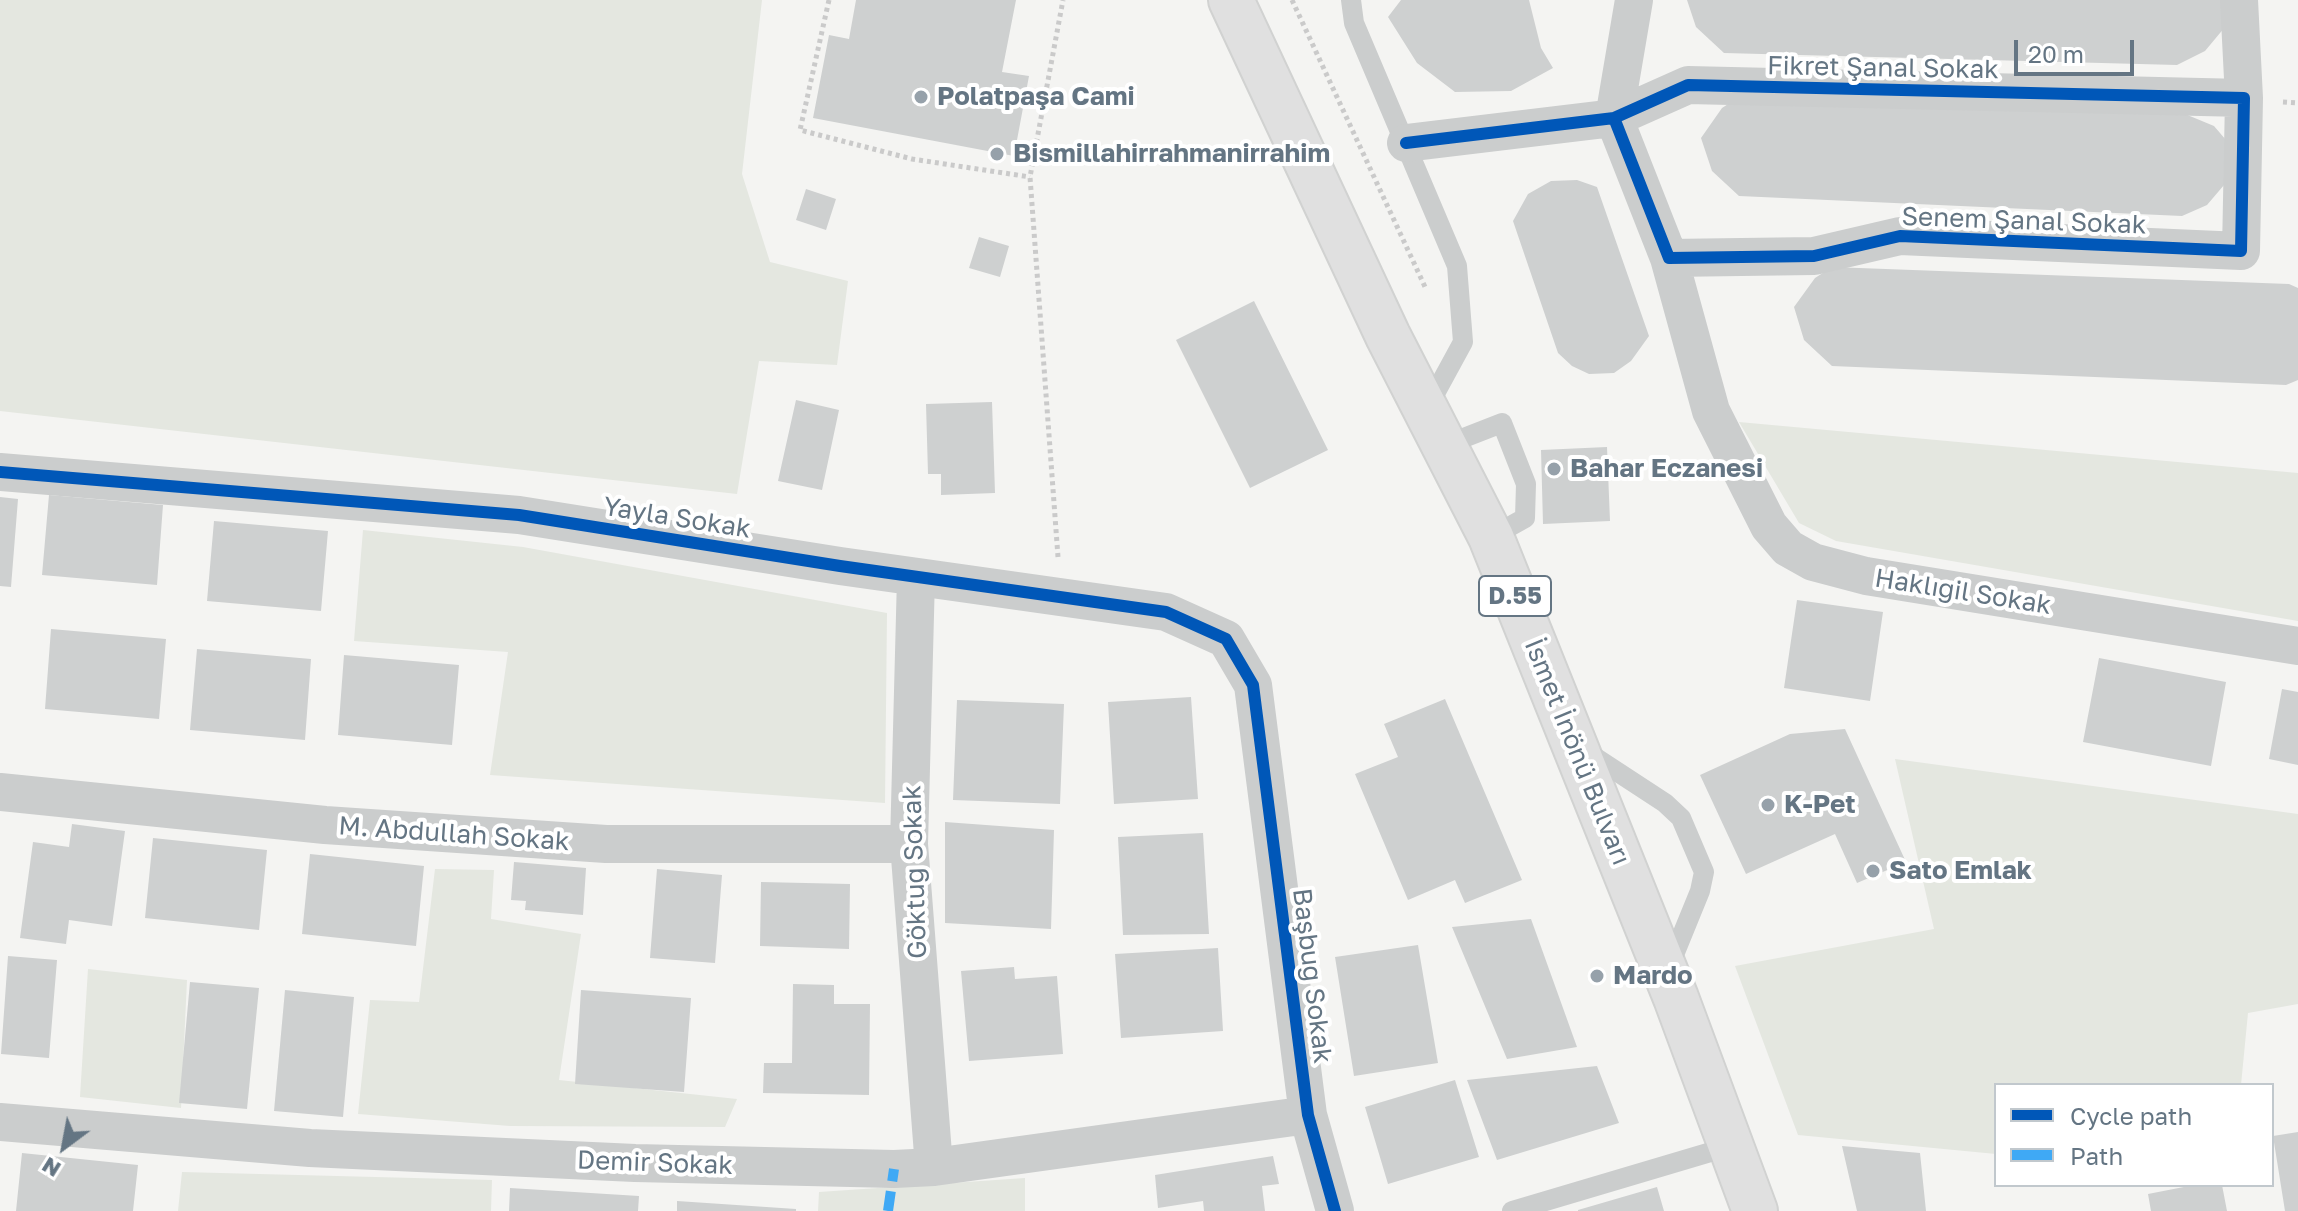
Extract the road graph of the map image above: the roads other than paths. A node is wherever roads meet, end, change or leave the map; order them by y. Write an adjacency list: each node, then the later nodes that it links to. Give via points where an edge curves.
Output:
1 (1231, 0): 9 (main road, İsmet İnönü Bulvarı / D.55)
2 (1351, 0): 7 (lane, via 1354,23)
3 (1634, 0): 6 (street)
4 (2239, 0): 5 (street)
5 (2244, 98): 6 (street, Fikret Şanal Sokak, via 1688,85); 8 (street, Senem Şanal Sokak, via 2241,251 1900,236 1814,256)
6 (1614, 118): 7 (street, Fikret Şanal Sokak); 8 (street)
7 (1406, 143): 9 (lane, via 1457,266 1463,342)
8 (1669, 258): 13 (street, Haklıgil Sokak, via 1711,411 1769,526 1788,548 1813,562 1866,576)
9 (1434, 428): 11 (main road, İsmet İnönü Bulvarı / D.55); 11 (lane, via 1502,423 1526,484 1525,518)
10 (0, 472): 12 (street, Yayla Sokak, via 519,515)
11 (1491, 537): 15 (main road, İsmet İnönü Bulvarı / D.55)
12 (916, 577): 14 (street, Yayla Sokak, via 1166,612 1226,639 1253,685); 17 (street, Göktuğ Sokak)
13 (2298, 646)
14 (1260, 744): 19 (street, Başbuğ Sokak)
15 (1575, 744): 18 (main road, İsmet İnönü Bulvarı / D.55); 18 (lane, via 1681,818 1704,872)
16 (0, 792): 17 (street, M. Abdullah Sokak, via 325,825 606,844)
17 (909, 844): 22 (street, Göktuğ Sokak)
18 (1666, 975): 21 (main road, İsmet İnönü Bulvarı / D.55)
19 (1308, 1115): 22 (street, Demir Sokak); 23 (street, Başbuğ Sokak)
20 (0, 1122): 22 (street, Demir Sokak, via 341,1149 635,1163)
21 (1731, 1146): 24 (lane); 25 (main road, İsmet İnönü Bulvarı / D.55)
22 (934, 1167)
23 (1335, 1211)
24 (1512, 1211)
25 (1755, 1211)

